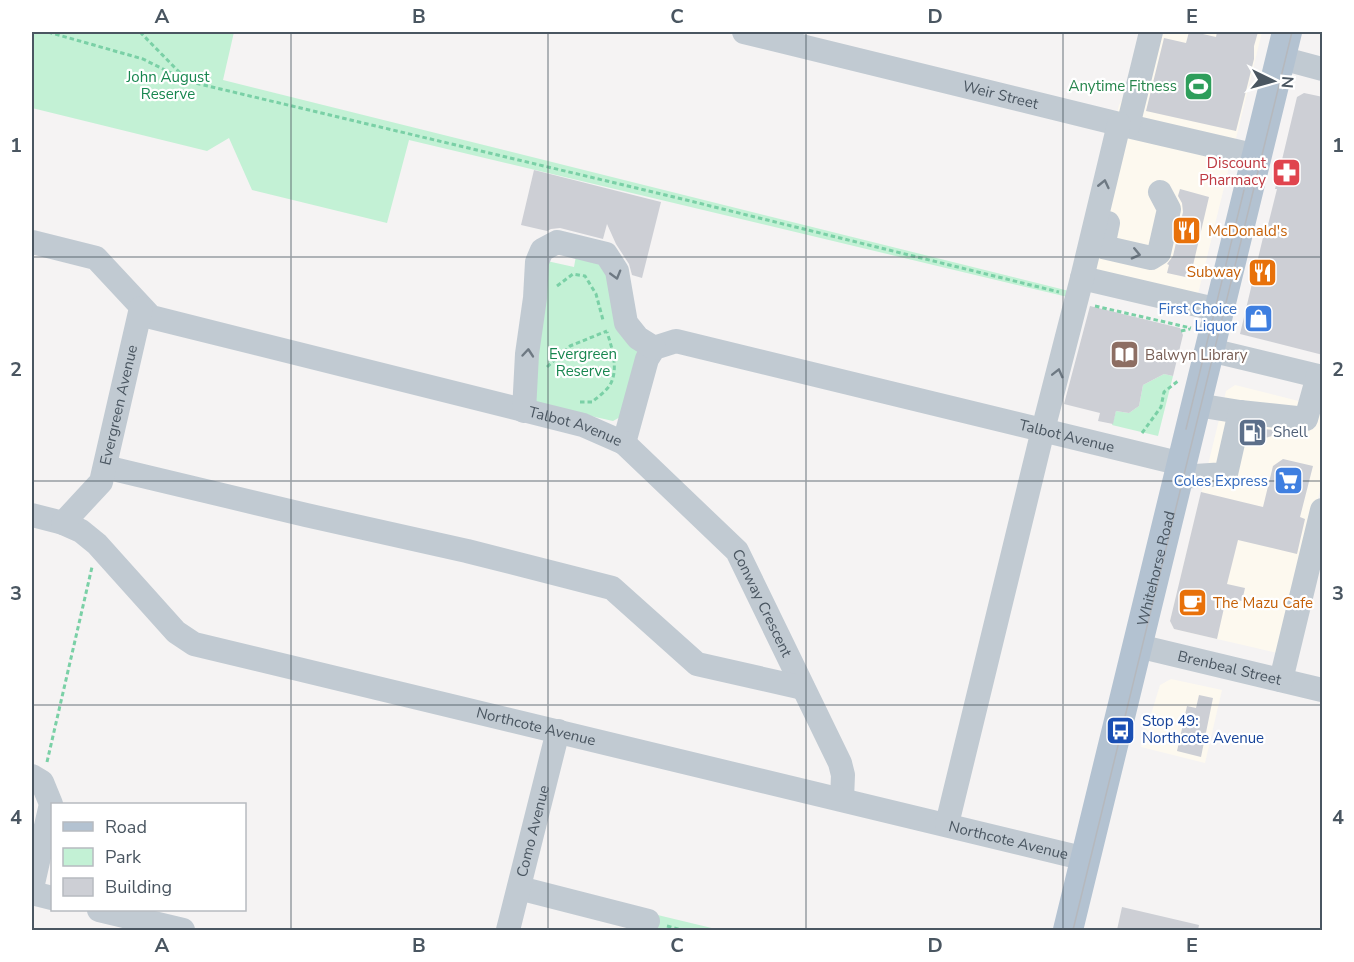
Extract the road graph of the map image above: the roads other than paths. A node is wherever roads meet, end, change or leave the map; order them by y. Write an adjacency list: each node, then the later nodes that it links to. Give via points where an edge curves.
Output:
1 (744, 32): 5 (street, Weir Street)
2 (1151, 32): 5 (street)
3 (1284, 45): 4 (street); 6 (main road, Whitehorse Road)
4 (1323, 69)
5 (1123, 125): 6 (street, Weir Street); 10 (street, one-way to 5)
6 (1257, 156): 12 (main road, Whitehorse Road)
7 (1160, 192): 8 (street, one-way to 7, via 1103,247 1151,258 1159,253 1169,209)
8 (1108, 223)
9 (32, 242): 11 (street, Talbot Avenue, via 96,258)
10 (1080, 287): 12 (street); 19 (street, one-way to 10)
11 (141, 308): 16 (street, Talbot Avenue, via 151,317); 21 (street, Evergreen Avenue)
12 (1219, 310): 14 (main road, Whitehorse Road)
13 (654, 348): 16 (street, one-way to 13, via 537,261 542,250 556,242 606,254 617,271 612,325); 19 (street, Talbot Avenue, via 676,341); 20 (street, Talbot Avenue, via 647,359)
14 (1210, 350): 15 (street); 17 (main road, Whitehorse Road)
15 (1320, 376): 18 (street, via 1306,419)
16 (525, 403): 20 (street, Talbot Avenue)
17 (1197, 405): 18 (street); 22 (main road, Whitehorse Road)
18 (1240, 412): 22 (street, Talbot Avenue, via 1226,474)
19 (1043, 430): 22 (street, Talbot Avenue, via 1130,451); 33 (street)
20 (624, 443): 28 (street, Conway Crescent, via 738,551)
21 (105, 467): 25 (street, Evergreen Avenue, via 101,482); 28 (street, via 612,588 698,664)
22 (1180, 470): 26 (main road, Whitehorse Road)
23 (1323, 510): 27 (street)
24 (32, 515): 25 (street, Northcote Avenue)
25 (63, 523): 30 (street, Northcote Avenue, via 97,544 176,632 194,644)
26 (1138, 646): 27 (street, Brenbeal Street); 34 (main road, Whitehorse Road)
27 (1281, 680): 29 (street, Brenbeal Street)
28 (803, 688): 32 (street, Conway Crescent, via 840,763)
29 (1323, 690)
30 (558, 731): 32 (street, Northcote Avenue); 35 (street, Como Avenue)
31 (37, 779): 36 (street, via 51,804)
32 (842, 799): 33 (street, Northcote Avenue)
33 (947, 824): 34 (street, Northcote Avenue)
34 (1086, 859): 42 (main road, Whitehorse Road)
35 (519, 888): 39 (street); 41 (street, Como Avenue)
36 (32, 890): 37 (street)
37 (51, 898)
38 (107, 911): 40 (street)
39 (648, 921)
40 (183, 930)
41 (508, 930)
42 (1068, 930)

